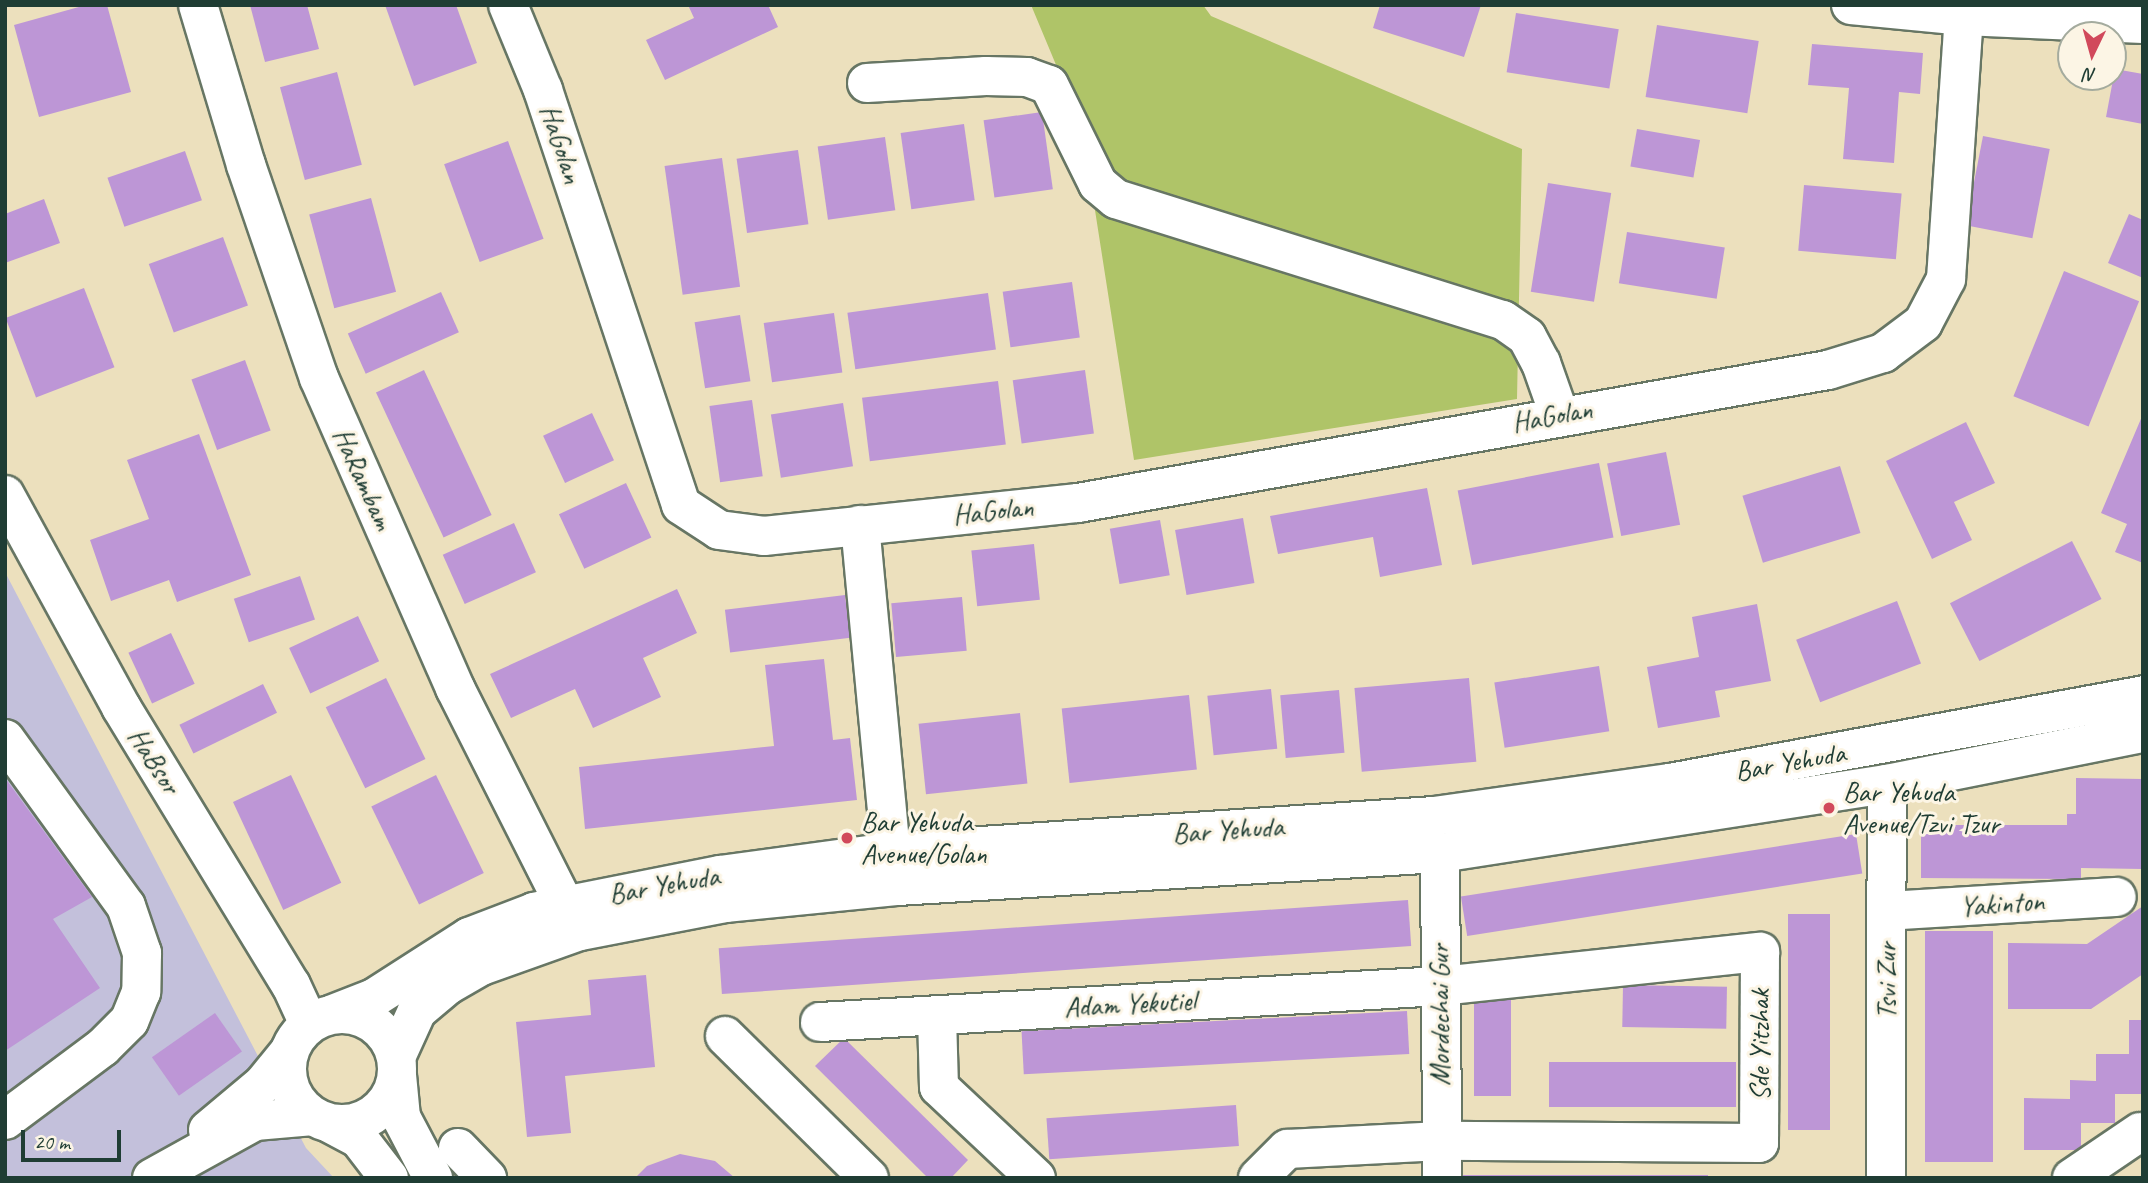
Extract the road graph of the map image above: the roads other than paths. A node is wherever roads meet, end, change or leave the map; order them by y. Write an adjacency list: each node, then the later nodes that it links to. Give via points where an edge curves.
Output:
1 (198, 5): 18 (street, HaRambam, via 246,165 319,378)
2 (508, 5): 9 (street, HaGolan, via 543,90 681,505 719,530 764,536)
3 (1851, 5): 4 (street)
4 (1964, 16): 5 (street); 7 (street, HaGolan, via 1946,279 1923,323 1883,353 1828,370)
5 (2143, 24)
6 (867, 83): 7 (street, via 986,76 1027,77 1049,85 1098,184 1116,199 1503,320 1527,337)
7 (1559, 414): 9 (street, HaGolan, via 1078,503)
8 (5, 495): 22 (street, HaBsor, via 121,708 291,985)
9 (860, 525): 14 (street)
10 (2143, 695): 14 (street, Bar Yehuda, via 1670,783 1435,816)
11 (2143, 733): 13 (street, Bar Yehuda)
12 (5, 739): 26 (street, via 126,906 142,953 142,992 129,1021 103,1047)
13 (1887, 783): 15 (street, Bar Yehuda); 17 (street, Tsvi Zur)
14 (891, 852): 18 (street, Bar Yehuda, via 720,875)
15 (1440, 853): 18 (street, Bar Yehuda, via 897,886); 19 (street, Mordechai Gur)
16 (2117, 897): 17 (street, Yakinton)
17 (1887, 911): 38 (street, Tsvi Zur)
18 (563, 920): 22 (street, Bar Yehuda, via 469,937 374,998); 24 (street, Bar Yehuda, via 448,985 417,1011)
19 (1440, 986): 20 (street, Adam Yekutiel); 28 (street, Mordechai Gur); 28 (street, Sde Yitzhak, via 1760,952 1759,1143)
20 (937, 1016): 21 (street, Adam Yekutiel); 35 (street, via 939,1087)
21 (820, 1022)
22 (310, 1030): 24 (street, via 350,1014 380,1028); 25 (street, via 290,1089); 30 (street, via 263,1084)
23 (725, 1035): 34 (street)
24 (397, 1066): 25 (street, via 381,1108 349,1124); 32 (street, via 401,1117)
25 (322, 1120): 30 (street, via 255,1121); 31 (street, via 359,1139)
26 (5, 1121)
27 (2140, 1132): 39 (street)
28 (1441, 1140): 36 (street, via 1287,1149); 37 (street, Mordechai Gur)
29 (458, 1147): 33 (street)
30 (158, 1173)
31 (389, 1178)
32 (433, 1178)
33 (487, 1178)
34 (869, 1178)
35 (1036, 1178)
36 (1258, 1178)
37 (1442, 1178)
38 (1886, 1178)
39 (2072, 1178)

